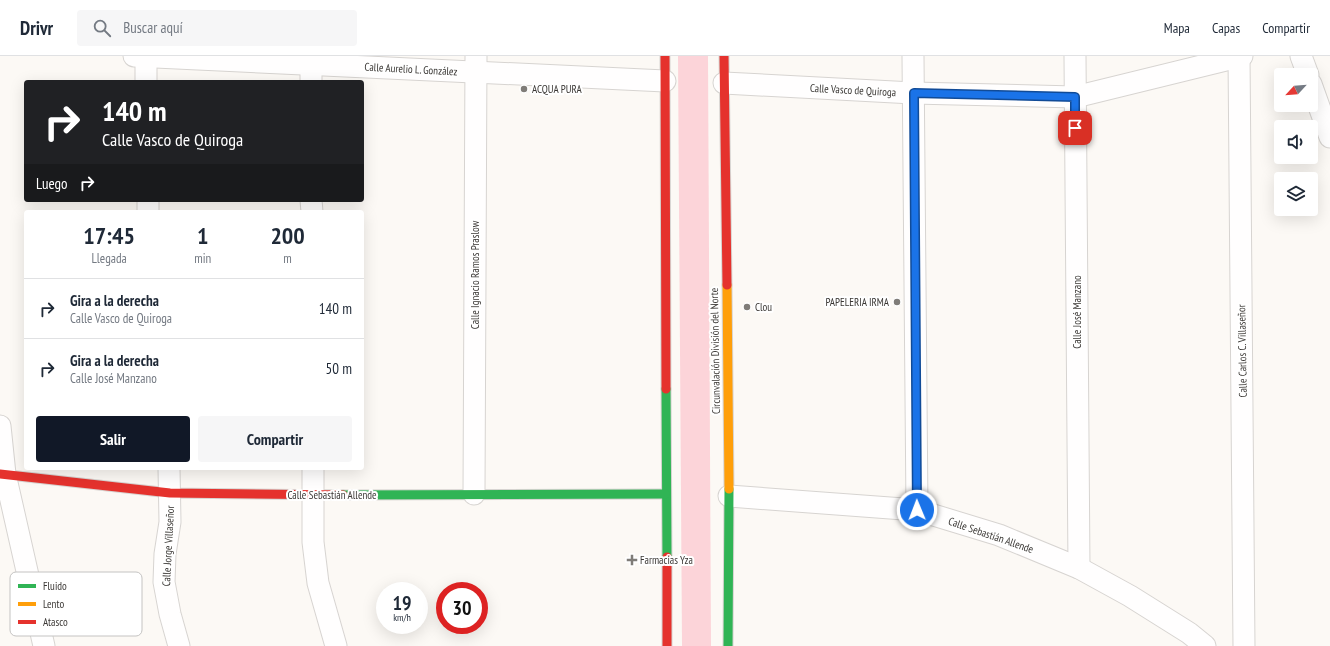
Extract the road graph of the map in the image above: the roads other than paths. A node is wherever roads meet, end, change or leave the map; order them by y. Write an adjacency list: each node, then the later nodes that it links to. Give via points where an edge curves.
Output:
1 (142, 56): 9 (street, Calle Aurelio L. González); 11 (street)
2 (664, 56): 12 (main road)
3 (724, 56): 13 (main road, Circunvalación División del Norte)
4 (913, 56): 14 (street)
5 (1075, 56): 15 (street, Calle José Manzano)
6 (1240, 56): 15 (street, Calle Vasco de Quiroga); 37 (street, Calle Carlos C. Villaseñor)
7 (1301, 56): 10 (street)
8 (476, 64): 9 (street, Calle Aurelio L. González); 12 (street, Calle Aurelio L. González); 23 (street, Calle Ignacio Ramos Praslow)
9 (311, 67)
10 (1305, 68)
11 (146, 80)
12 (664, 80): 24 (main road)
13 (724, 83): 14 (street, Calle Vasco de Quiroga); 26 (main road, Circunvalación División del Norte)
14 (914, 93): 15 (street, Calle Vasco de Quiroga); 27 (street)
15 (1075, 97): 28 (street, Calle José Manzano)
16 (1318, 103): 17 (street)
17 (1330, 136)
18 (0, 426): 21 (street)
19 (169, 470): 22 (street, Calle Jorge Villaseñor)
20 (313, 470): 25 (street)
21 (2, 474): 22 (main road, Calle Sebastián Allende); 29 (street)
22 (170, 493): 25 (main road, Calle Sebastián Allende); 32 (street, Calle Jorge Villaseñor, via 164,582)
23 (474, 494): 24 (main road, Calle Sebastián Allende); 25 (main road, Calle Sebastián Allende)
24 (665, 494): 34 (main road)
25 (313, 495): 33 (street, via 313,542 318,583)
26 (728, 496): 27 (street, Calle Sebastián Allende); 35 (main road, Circunvalación División del Norte)
27 (917, 510): 28 (street, Calle Sebastián Allende, via 999,535)
28 (1079, 568): 36 (street, Calle Sebastián Allende, via 1130,596)
29 (26, 572)
30 (42, 636): 31 (street)
31 (44, 646)
32 (179, 646)
33 (336, 646)
34 (667, 646)
35 (728, 646)
36 (1205, 646)
37 (1244, 646)

